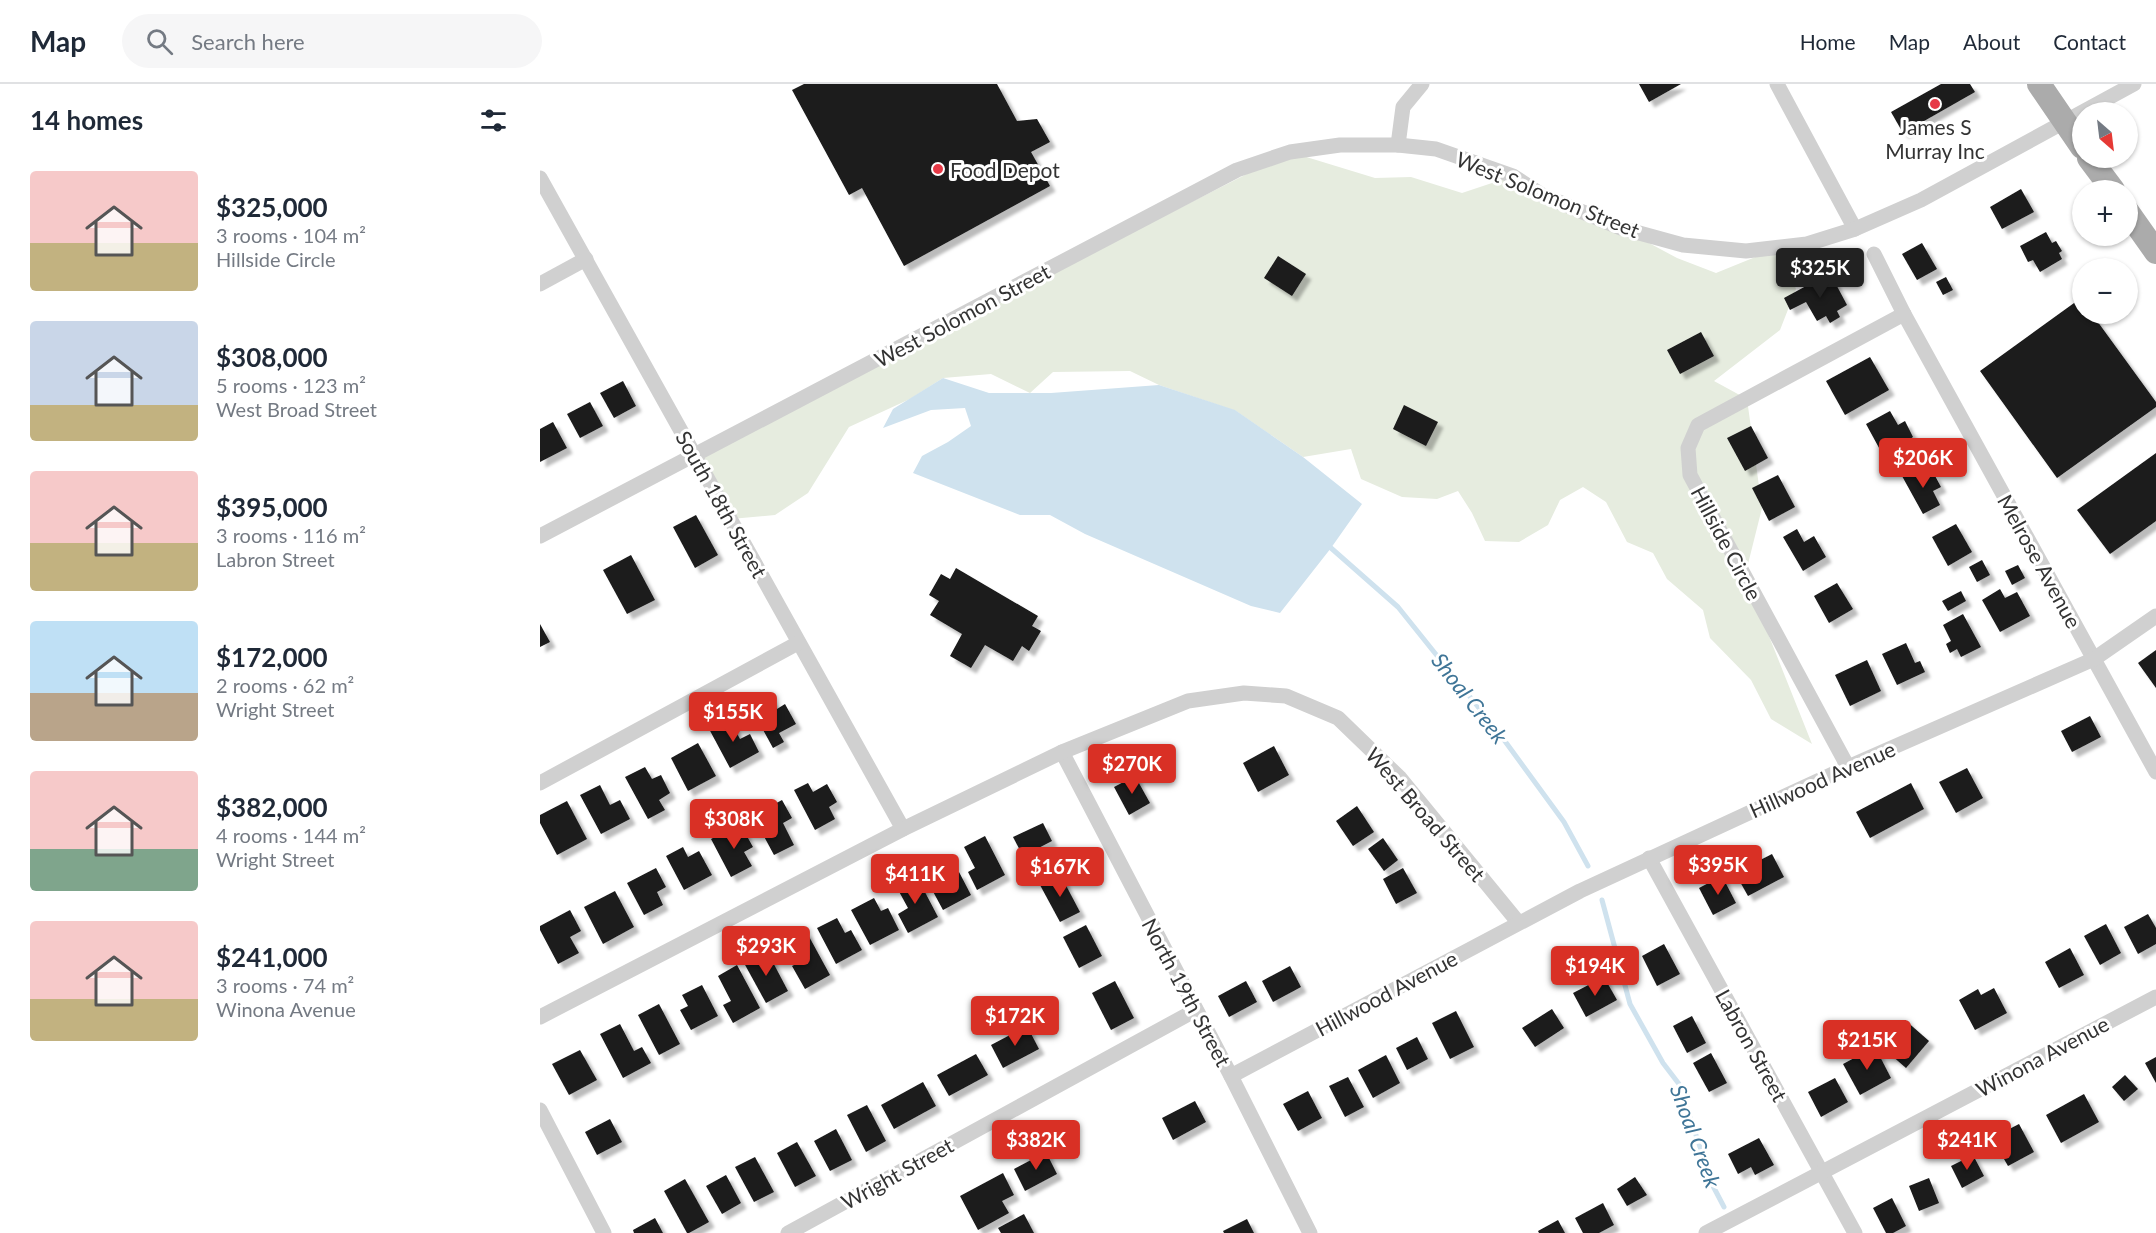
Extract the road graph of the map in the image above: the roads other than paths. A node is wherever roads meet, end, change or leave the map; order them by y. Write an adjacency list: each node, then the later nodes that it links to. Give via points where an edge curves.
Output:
1 (1422, 84): 7 (street, via 1403,108)
2 (1777, 84): 10 (street)
3 (2039, 84): 5 (main road)
4 (2134, 84): 5 (street, West Solomon Street)
5 (2064, 121): 6 (main road); 10 (street, West Solomon Street, via 1921,200)
6 (2072, 133)
7 (1398, 145): 10 (street, West Solomon Street, via 1468,159 1513,176 1542,195 1621,228 1683,245 1746,251 1807,244); 16 (street, West Solomon Street, via 1340,144 1290,152 1237,170)
8 (540, 178): 13 (street, South 18th Street)
9 (2138, 227): 11 (main road)
10 (1855, 229)
11 (2156, 252)
12 (1874, 254): 15 (street, Melrose Avenue)
13 (586, 260): 14 (street); 16 (street, South 18th Street)
14 (540, 284)
15 (1904, 314): 20 (street, Melrose Avenue); 22 (street, Hillside Circle, via 1698,425 1688,448 1690,475)
16 (695, 454): 17 (street, West Solomon Street); 19 (street, South 18th Street)
17 (540, 536)
18 (2156, 616): 20 (street, Hillwood Avenue)
19 (798, 643): 24 (street); 25 (street, South 18th Street)
20 (2094, 659): 22 (street, Hillwood Avenue); 23 (street, Melrose Avenue)
21 (1062, 752): 25 (street, West Broad Street); 27 (street, West Broad Street, via 1188,701 1244,693 1286,696 1338,718 1400,778); 29 (street, North 19th Street)
22 (1848, 767): 26 (street, Hillwood Avenue)
23 (2156, 772)
24 (540, 783)
25 (903, 829): 30 (street, West Broad Street)
26 (1649, 858): 27 (street, Hillwood Avenue); 33 (street, Labron Street)
27 (1518, 922): 31 (street, Hillwood Avenue)
28 (2156, 997): 33 (street, Winona Avenue)
29 (1196, 1010): 31 (street, North 19th Street); 35 (street, Wright Street)
30 (540, 1017)
31 (1231, 1076): 36 (street, North 19th Street)
32 (540, 1110): 34 (street)
33 (1822, 1172): 37 (street, Winona Avenue); 38 (street, Labron Street)
34 (604, 1233)
35 (788, 1233)
36 (1310, 1233)
37 (1706, 1233)
38 (1855, 1233)

